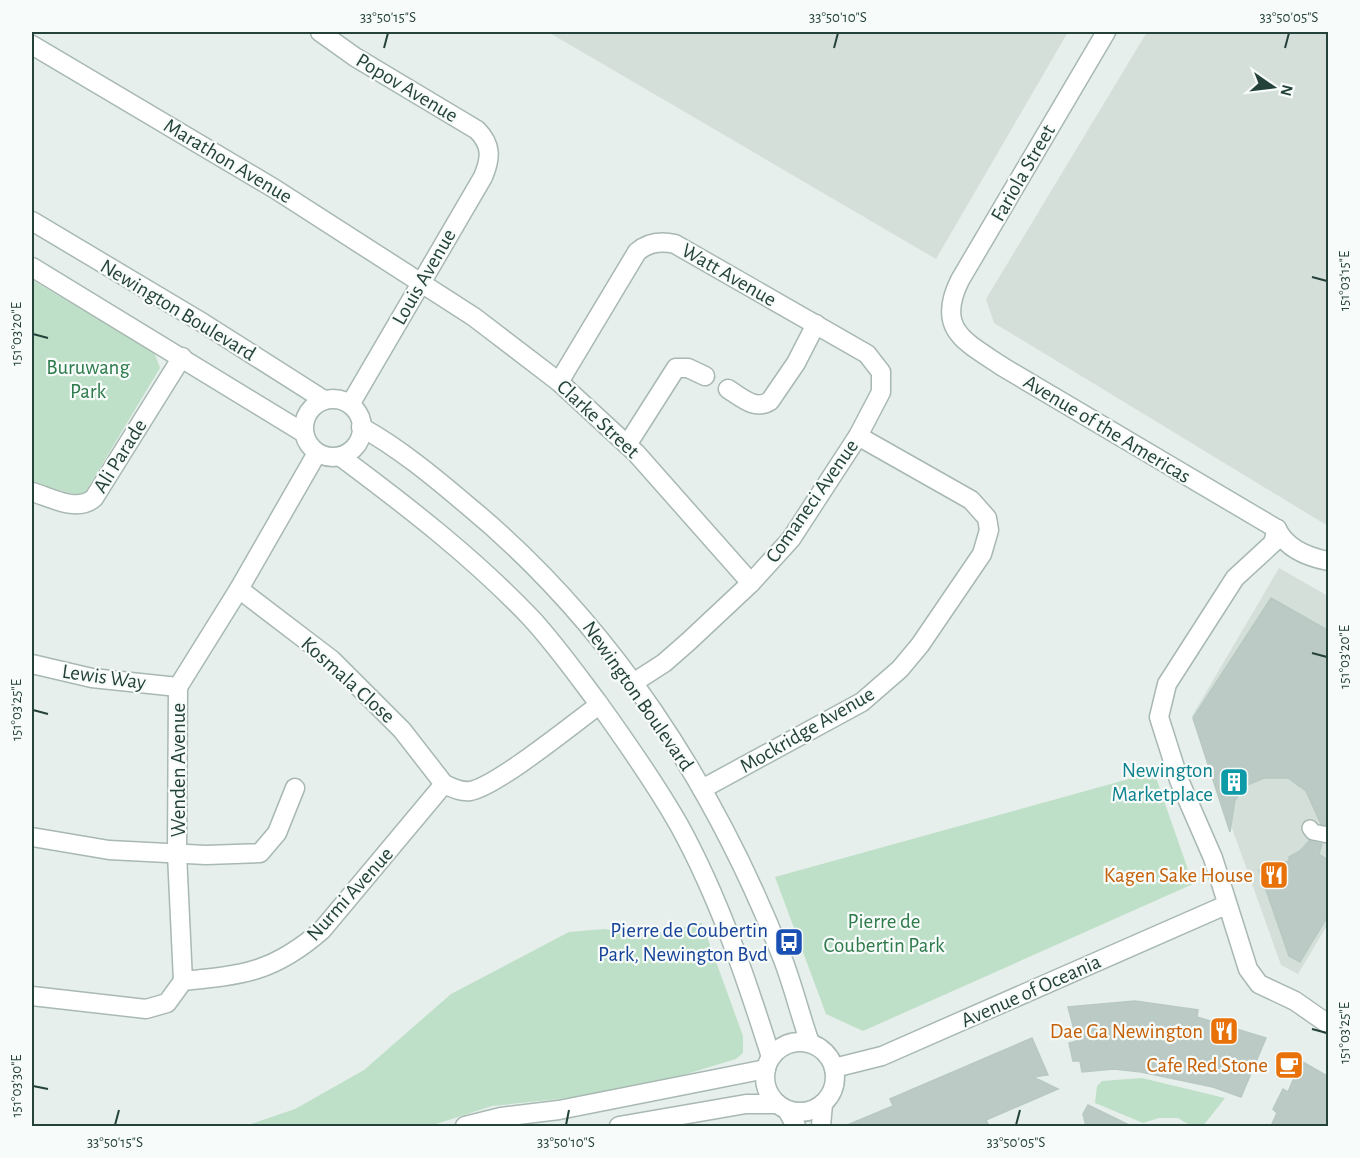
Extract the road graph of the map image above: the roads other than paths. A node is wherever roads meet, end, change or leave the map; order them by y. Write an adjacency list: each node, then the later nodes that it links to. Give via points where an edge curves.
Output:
1 (320, 32): 4 (street, Popov Avenue, via 477,130)
2 (1106, 32): 8 (street, Fariola Street, via 960,280 949,307)
3 (32, 45): 7 (street, Marathon Avenue)
4 (489, 147): 7 (street, Louis Avenue, via 483,177)
5 (32, 221): 15 (street, Newington Boulevard)
6 (32, 267): 10 (street, Newington Boulevard)
7 (422, 281): 13 (street, Clarke Street); 16 (street, Louis Avenue)
8 (950, 317): 24 (street, Avenue of the Americas, via 963,340 1003,367)
9 (816, 324): 11 (street, Watt Avenue, via 867,354); 13 (street, Watt Avenue, via 675,244 644,245); 14 (street, via 770,401 756,405)
10 (182, 357): 18 (street, Newington Boulevard); 23 (street, Ali Parade, via 94,498 86,504 74,504)
11 (881, 372): 19 (street, Comaneci Avenue, via 881,392)
12 (705, 376): 20 (street, via 688,368 676,368)
13 (559, 382): 20 (street, Clarke Street)
14 (728, 389)
15 (324, 400): 16 (street, via 337,398); 18 (street, via 309,414)
16 (351, 403): 17 (street, via 359,413)
17 (362, 427): 22 (street, via 356,444); 31 (street, Newington Boulevard, via 441,483 506,538 566,598)
18 (304, 433): 21 (street, via 308,445)
19 (858, 436): 28 (street, Comaneci Avenue, via 791,539); 36 (street, Mockridge Avenue, via 971,500 987,518 989,530 982,554 920,645 880,688 862,702)
20 (627, 445): 28 (street, Clarke Street)
21 (317, 453): 22 (street, via 328,458); 29 (street, Wenden Avenue)
22 (341, 457): 33 (street, Newington Boulevard, via 405,504 484,572 531,619)
23 (32, 492)
24 (1277, 529): 25 (street, Avenue of the Americas, via 1282,541); 26 (street); 27 (street, Avenue of the Americas, via 1295,534 1324,552)
25 (1298, 549): 26 (street); 27 (street, Avenue of the Americas, via 1312,558)
26 (1266, 552): 41 (street, via 1235,578 1167,684 1159,717 1179,780 1213,858)
27 (1329, 560)
28 (751, 583): 31 (street, Comaneci Avenue, via 664,663)
29 (239, 589): 32 (street, Wenden Avenue); 34 (street, Kosmala Close, via 332,660 402,730)
30 (32, 664): 32 (street, Lewis Way, via 92,678)
31 (633, 683): 36 (street, Newington Boulevard)
32 (178, 687): 40 (street, Wenden Avenue)
33 (599, 705): 34 (street, via 477,789 459,790); 46 (street, Newington Boulevard, via 638,757 702,872 746,980)
34 (444, 784): 42 (street, Nurmi Avenue, via 308,942 270,966 242,975)
35 (295, 788): 40 (street, via 277,833 260,853)
36 (702, 789): 45 (street, Newington Boulevard, via 731,843 782,958)
37 (1310, 828): 38 (street)
38 (1329, 836)
39 (32, 837): 40 (street, via 109,850)
40 (177, 854): 42 (street, Wenden Avenue)
41 (1226, 905): 44 (street, via 1248,969 1259,984 1295,1001); 47 (street, Avenue of Oceania, via 882,1056)
42 (183, 981): 43 (street, via 167,1003 146,1009)
43 (32, 996)
44 (1329, 1024)
45 (810, 1043): 46 (street, via 788,1044); 47 (street, via 825,1052)
46 (769, 1063): 49 (street, via 767,1088); 50 (street, via 570,1108)
47 (834, 1068): 48 (street, via 832,1091)
48 (823, 1104): 49 (street, via 806,1112); 53 (street)
49 (782, 1107): 51 (street, via 746,1104); 52 (street)
50 (465, 1126)
51 (619, 1126)
52 (796, 1126)
53 (820, 1126)

